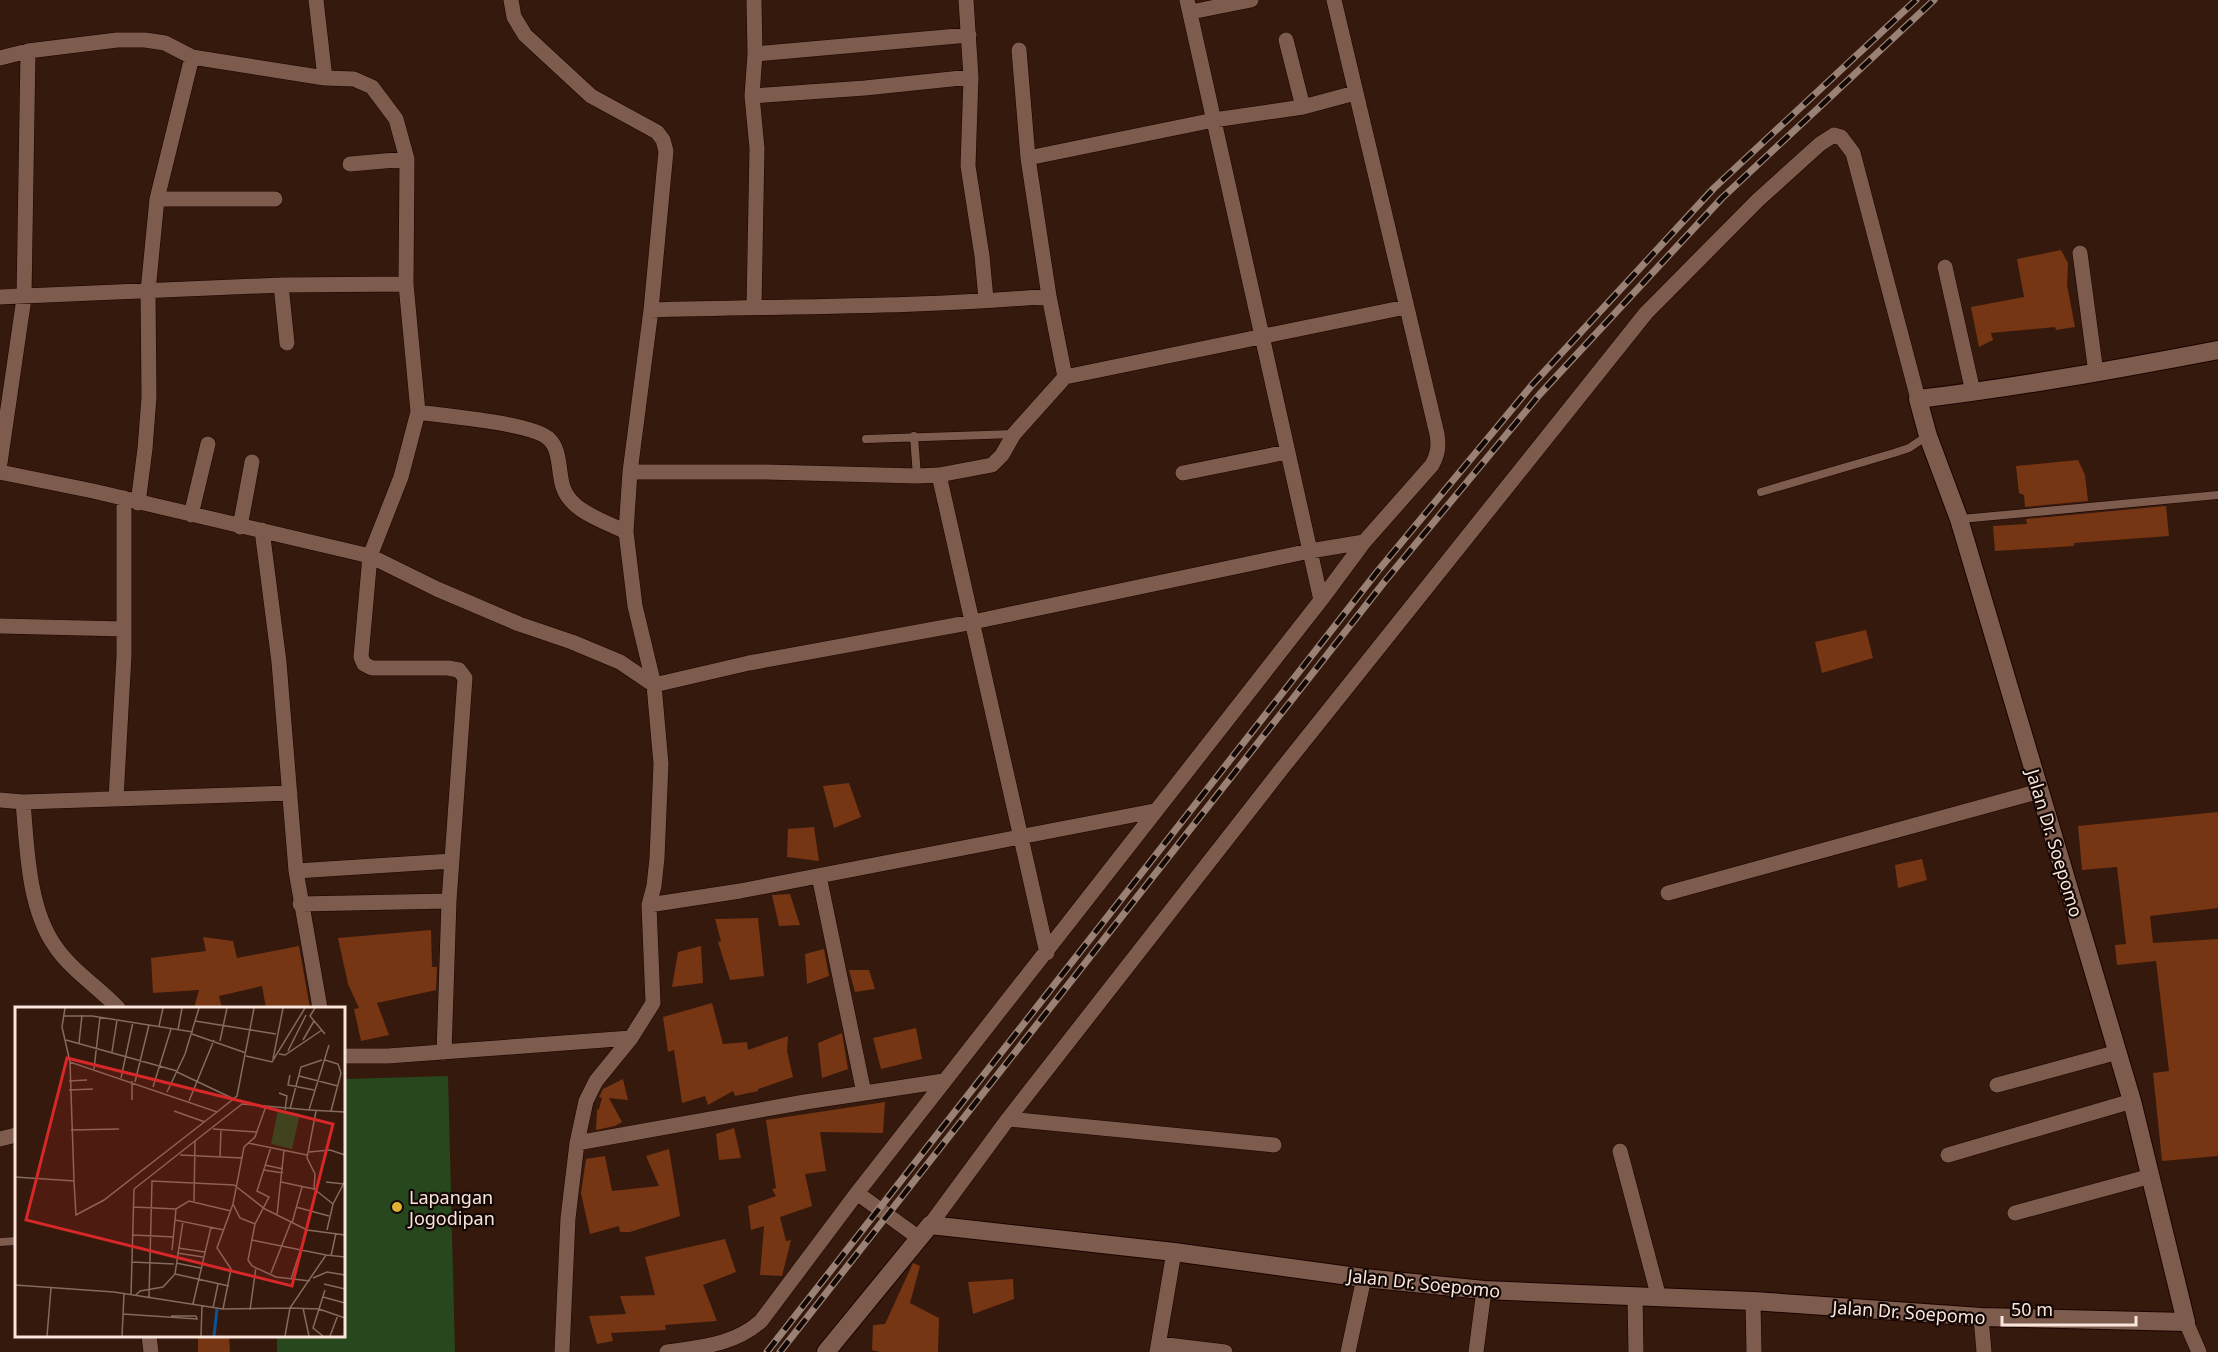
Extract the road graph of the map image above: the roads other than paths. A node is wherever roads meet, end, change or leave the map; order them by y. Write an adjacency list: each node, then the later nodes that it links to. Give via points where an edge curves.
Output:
1 (316, 0): 16 (street)
2 (511, 0): 37 (street, via 514,16 525,34 566,73 591,96 657,132 663,140 666,151)
3 (754, 0): 12 (street)
4 (966, 0): 8 (street)
5 (1251, 0): 7 (street)
6 (1334, 0): 17 (street)
7 (1189, 6): 20 (street)
8 (969, 35): 12 (street); 15 (street)
9 (1286, 40): 19 (street)
10 (1019, 50): 21 (street)
11 (28, 51): 13 (street, via 145,40 165,43); 14 (street); 33 (street)
12 (755, 54): 18 (street)
13 (192, 57): 16 (street); 24 (street)
14 (0, 58)
15 (971, 77): 18 (street); 34 (street, via 968,166)
16 (324, 78): 22 (street, via 354,79 372,87 396,118)
17 (1355, 93): 19 (street); 36 (street)
18 (753, 96): 35 (street, via 757,148)
19 (1303, 107): 20 (street)
20 (1214, 120): 21 (street); 38 (street)
21 (1028, 158): 31 (street)
22 (407, 159): 23 (street); 28 (street)
23 (350, 164)
24 (157, 199): 25 (street); 30 (street)
25 (275, 199)
26 (2080, 254): 41 (street)
27 (1945, 267): 43 (street)
28 (406, 284): 29 (street); 45 (street)
29 (281, 285): 30 (street); 39 (street)
30 (148, 291): 33 (street); 61 (street, via 149,397 145,449)
31 (1049, 296): 34 (street); 42 (street)
32 (0, 297): 33 (street)
33 (24, 298): 53 (street)
34 (986, 299): 35 (street)
35 (754, 307): 37 (street)
36 (1406, 307): 38 (street); 67 (street, via 1439,445 1432,465)
37 (651, 310): 55 (street)
38 (1262, 336): 42 (street); 51 (street)
39 (287, 343)
40 (2218, 350): 41 (street)
41 (2096, 373): 43 (street)
42 (1065, 377): 46 (street)
43 (1973, 392): 44 (street)
44 (1918, 399): 48 (street, Jalan Dr. Soepomo); 100 (street, via 1853,153 1841,137 1834,135 1758,200 1646,313)
45 (418, 412): 66 (street, via 540,433 550,439 555,449 569,498 577,507); 69 (street, via 401,477)
46 (1014, 434): 47 (lane); 57 (street, via 992,465)
47 (914, 436): 49 (lane); 58 (lane)
48 (1928, 436): 59 (lane, via 1909,448); 63 (street, Jalan Dr. Soepomo)
49 (866, 439)
50 (208, 444): 62 (street)
51 (1287, 452): 56 (street); 68 (street)
52 (252, 462): 64 (street)
53 (0, 463)
54 (0, 472): 61 (street)
55 (630, 472): 58 (street); 66 (street)
56 (1183, 473)
57 (939, 475): 58 (street); 71 (street)
58 (917, 476)
59 (1761, 492)
60 (2218, 495): 63 (lane)
61 (131, 501): 62 (street); 73 (street)
62 (191, 515): 64 (street)
63 (1959, 519): 75 (street, Jalan Dr. Soepomo)
64 (240, 527): 65 (street)
65 (262, 530): 69 (street); 76 (street)
66 (626, 532): 74 (street, via 635,606)
67 (1364, 542): 68 (street); 70 (street)
68 (1310, 551): 70 (street); 71 (street)
69 (370, 556): 74 (street, via 519,624 620,662); 82 (street, via 361,646 364,664 372,668 448,668 459,670 465,678)
70 (1321, 600): 80 (street)
71 (973, 622): 74 (street); 81 (street)
72 (0, 627): 73 (street)
73 (124, 629): 77 (street)
74 (654, 684): 88 (street, via 661,764 657,858)
75 (2040, 791): 85 (street); 93 (street, Jalan Dr. Soepomo)
76 (291, 793): 77 (street); 83 (street)
77 (116, 798): 79 (street)
78 (0, 800): 79 (street)
79 (23, 802): 90 (street, via 28,860 43,927 56,948)
80 (1154, 811): 81 (street); 89 (street)
81 (1020, 838): 84 (street); 89 (street)
82 (452, 861): 83 (street); 86 (street)
83 (296, 871): 87 (street)
84 (819, 876): 88 (street); 98 (street)
85 (1668, 893)
86 (449, 901): 87 (street); 94 (street)
87 (300, 904): 91 (street)
88 (649, 906): 92 (street, via 653,1002)
89 (1047, 953): 96 (street)
90 (117, 1007)
91 (320, 1007)
92 (631, 1038): 94 (street); 103 (street, via 596,1081 586,1101)
93 (2118, 1052): 97 (street); 99 (street, Jalan Dr. Soepomo)
94 (444, 1053): 95 (street)
95 (345, 1056)
96 (944, 1081): 98 (street); 108 (street)
97 (1997, 1085)
98 (864, 1093): 103 (street)
99 (2132, 1101): 106 (street); 107 (street, Jalan Dr. Soepomo)
100 (1008, 1119): 104 (street); 110 (street)
101 (15, 1135): 102 (street)
102 (0, 1139)
103 (577, 1143): 124 (street, via 568,1218)
104 (1274, 1145)
105 (1620, 1151): 117 (street)
106 (1948, 1155)
107 (2151, 1176): 109 (street); 120 (street, Jalan Dr. Soepomo)
108 (857, 1193): 110 (street); 125 (street, via 761,1321 748,1332 724,1342)
109 (2015, 1213)
110 (924, 1231): 113 (street, Jalan Dr. Soepomo); 126 (street)
111 (15, 1241): 112 (lane)
112 (0, 1242)
113 (1174, 1252): 114 (street, Jalan Dr. Soepomo); 122 (street)
114 (1364, 1278): 115 (street, Jalan Dr. Soepomo); 128 (street)
115 (1484, 1290): 116 (street, Jalan Dr. Soepomo); 129 (street)
116 (1635, 1297): 117 (street, Jalan Dr. Soepomo); 130 (street)
117 (1659, 1298): 118 (street, Jalan Dr. Soepomo)
118 (1753, 1301): 119 (street, Jalan Dr. Soepomo); 131 (street)
119 (1981, 1317): 120 (street, Jalan Dr. Soepomo); 132 (street)
120 (2186, 1322): 133 (street)
121 (149, 1337): 123 (street)
122 (1158, 1348): 127 (street)
123 (151, 1352)
124 (562, 1352)
125 (667, 1352)
126 (826, 1352)
127 (1225, 1352)
128 (1348, 1352)
129 (1476, 1352)
130 (1636, 1352)
131 (1754, 1352)
132 (1984, 1352)
133 (2199, 1352)

